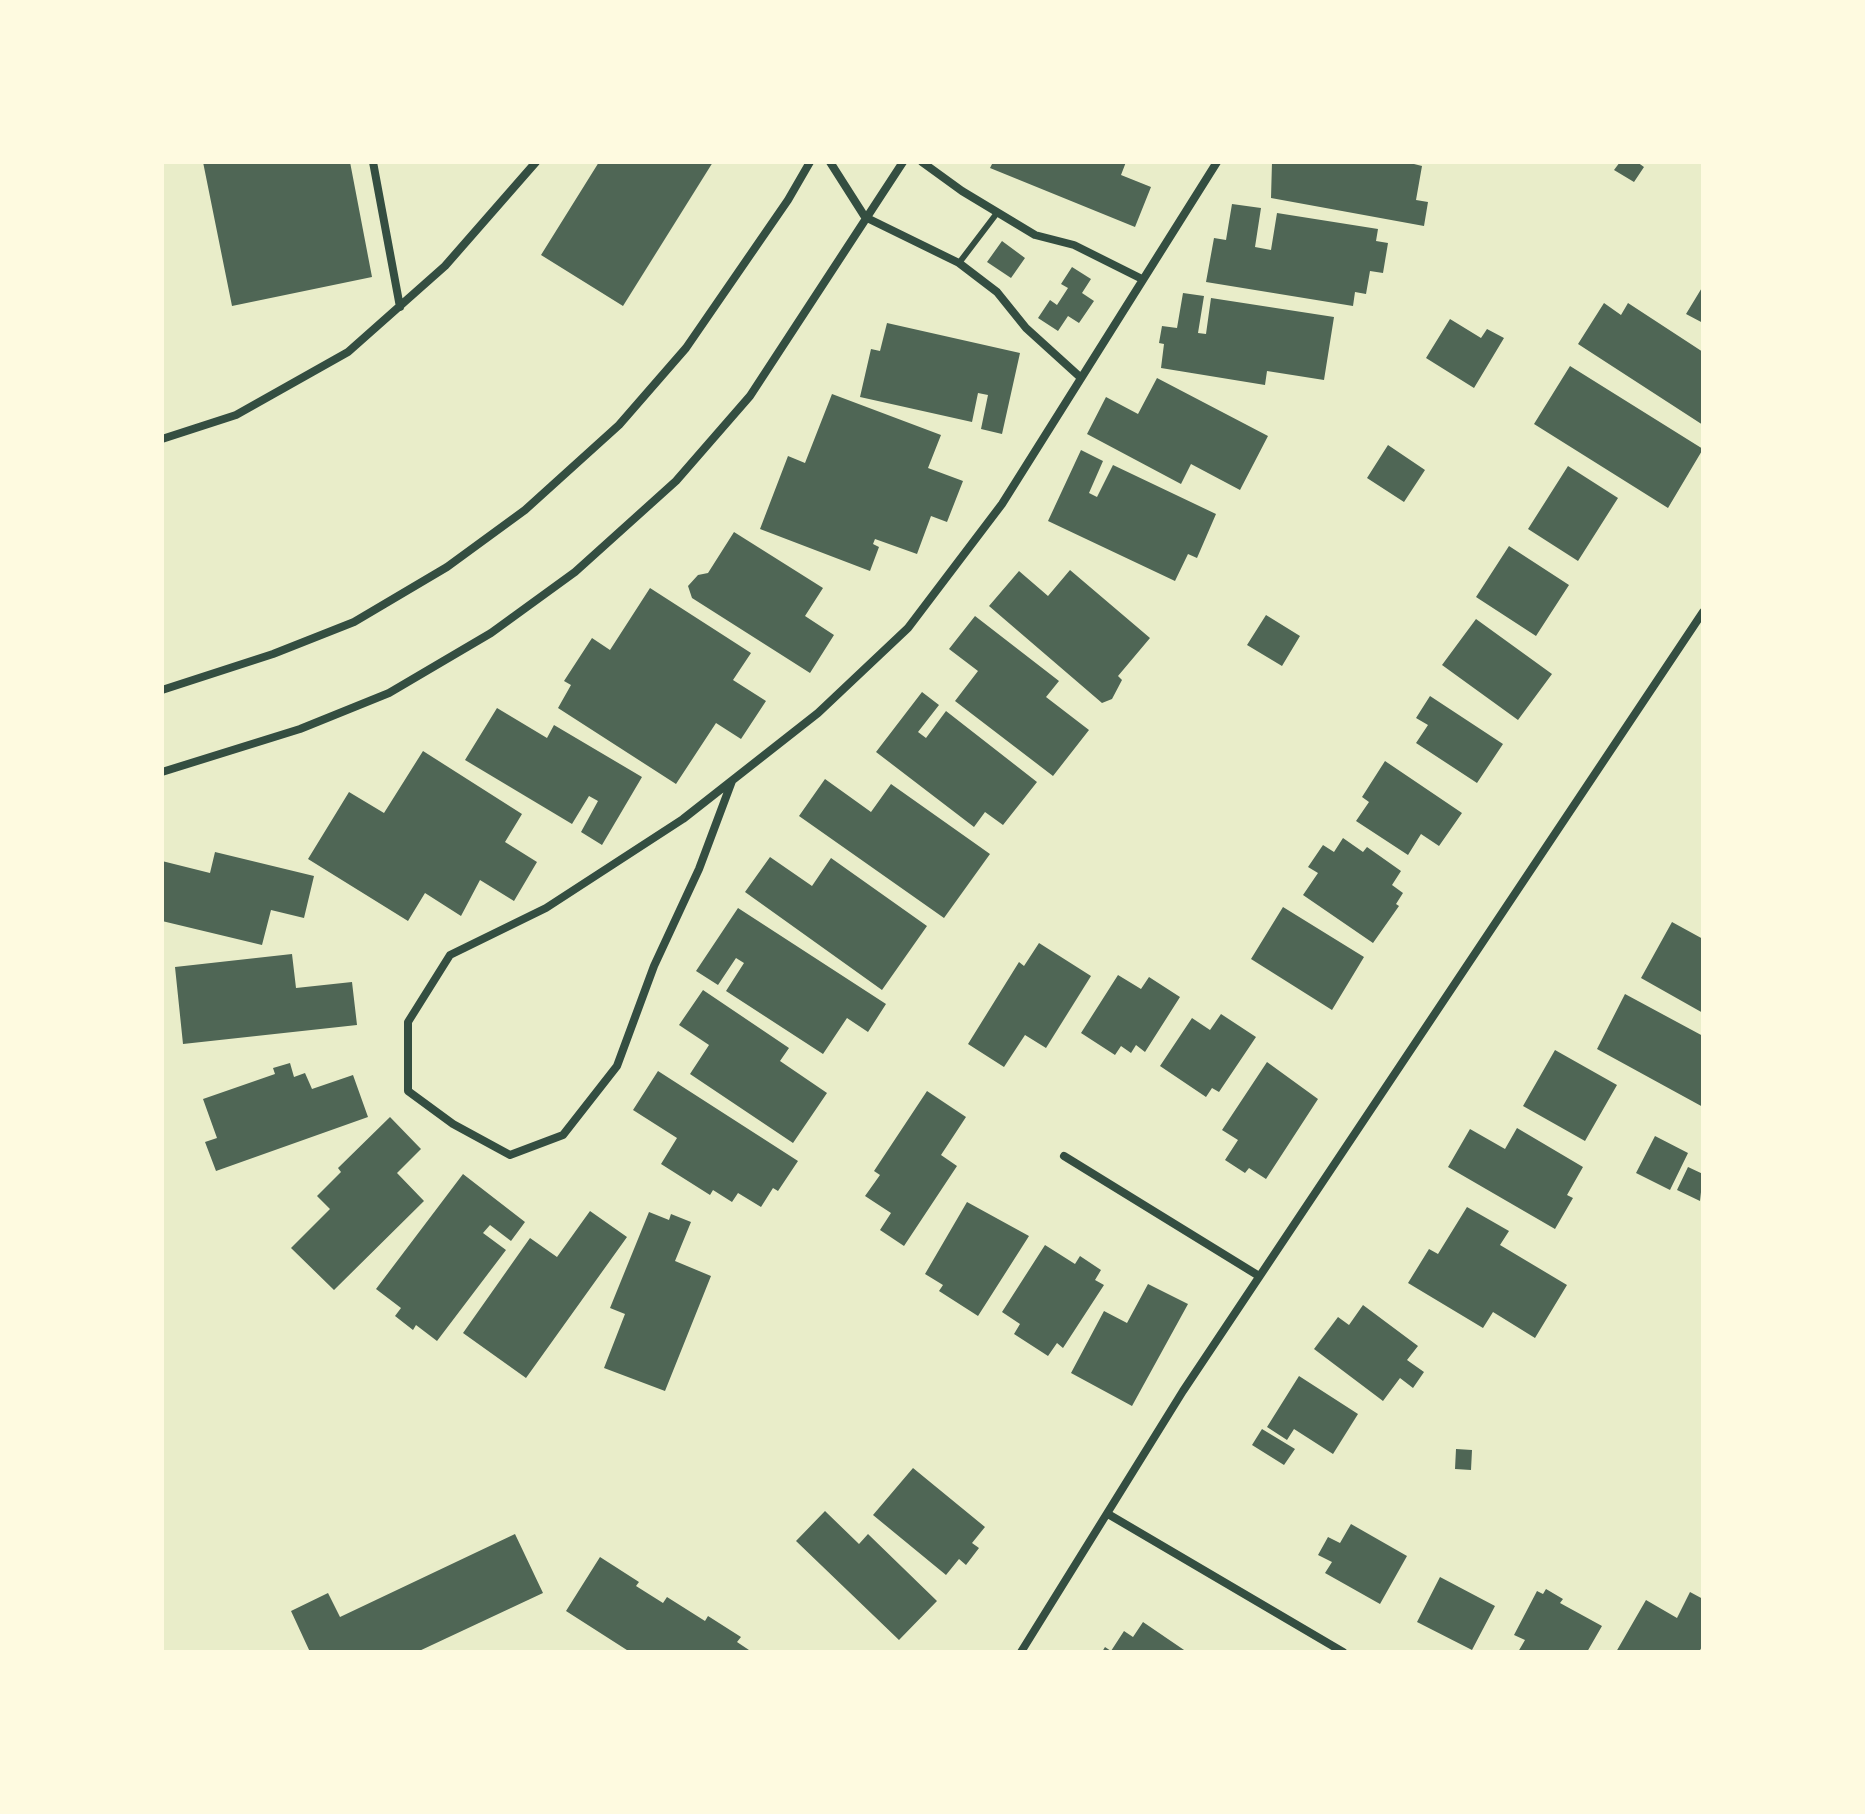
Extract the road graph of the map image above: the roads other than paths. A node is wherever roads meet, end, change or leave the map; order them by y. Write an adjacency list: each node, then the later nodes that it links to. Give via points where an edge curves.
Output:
1 (373, 162): 12 (street)
2 (536, 162): 12 (street, via 445,266)
3 (810, 162): 16 (street, via 686,348 619,425 525,510 447,567 354,622)
4 (830, 162): 9 (street)
5 (903, 162): 9 (street)
6 (922, 162): 8 (street)
7 (1217, 162): 11 (street)
8 (997, 213): 10 (lane); 11 (street, via 1035,235 1074,245)
9 (865, 217): 10 (street); 17 (street, via 750,396 676,481 575,572 491,633 389,693 300,729)
10 (959, 263): 13 (street, via 997,292 1026,328)
11 (1142, 279): 13 (street)
12 (400, 307): 14 (street, via 348,352 236,415)
13 (1080, 377): 18 (street, via 1002,504 908,628 818,713)
14 (162, 439)
15 (1703, 612): 20 (street)
16 (162, 690)
17 (162, 772)
18 (732, 781): 18 (street, via 546,908 450,955 408,1022 408,1091 453,1124 510,1155 563,1135 617,1066)
19 (1064, 1156): 20 (street)
20 (1259, 1276): 21 (street)
21 (1108, 1514): 22 (street); 23 (street)
22 (1021, 1652)
23 (1343, 1652)

